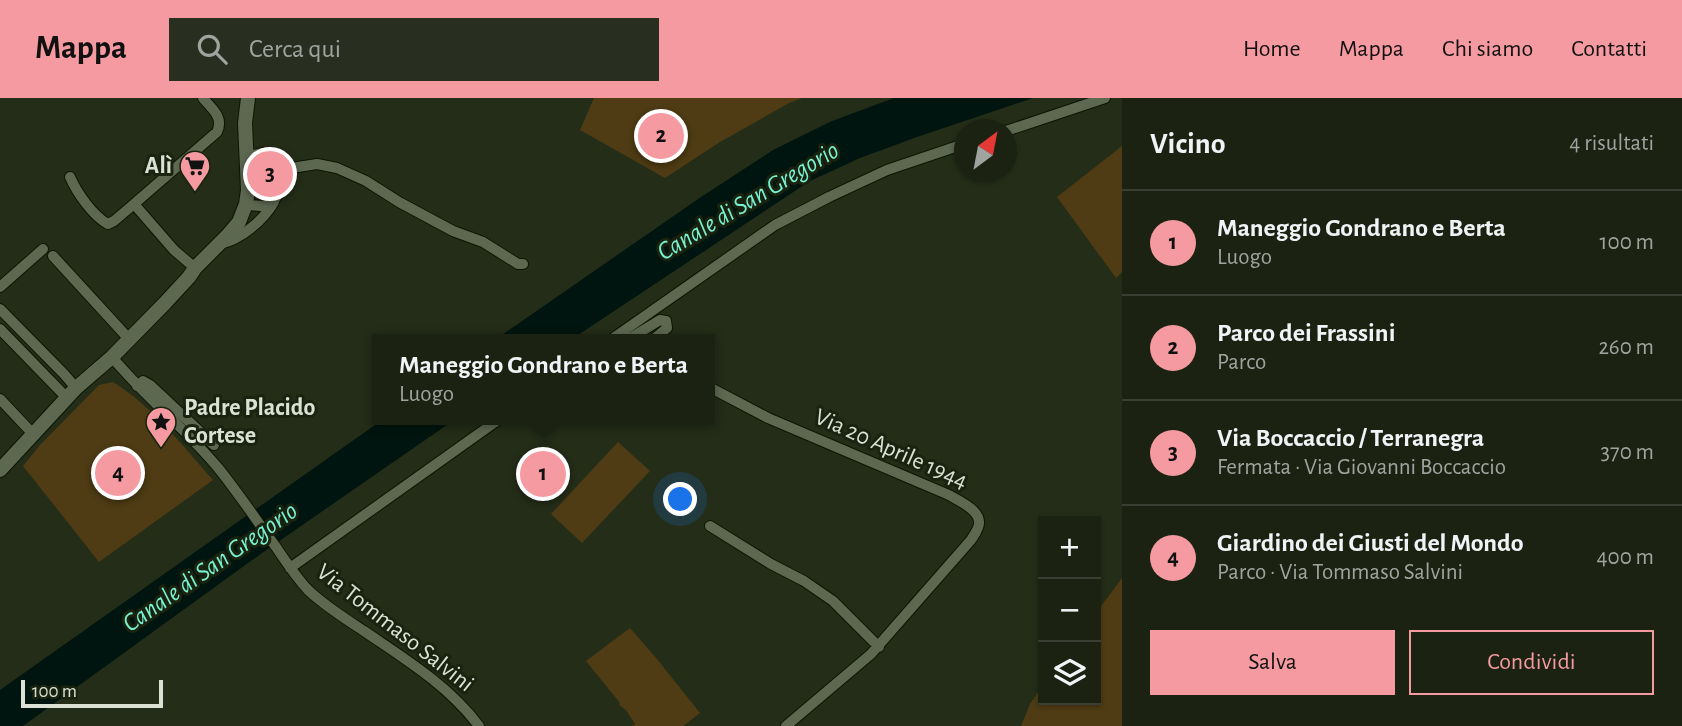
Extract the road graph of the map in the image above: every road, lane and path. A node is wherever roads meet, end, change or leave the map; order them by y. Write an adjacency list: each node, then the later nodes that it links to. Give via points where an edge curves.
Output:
1 (203, 98): 10 (street, via 218,117 218,132)
2 (248, 98): 6 (street)
3 (1105, 98): 4 (street)
4 (1017, 127)
5 (954, 148): 20 (street, via 887,170 775,225)
6 (247, 156): 7 (street, via 275,154); 11 (street)
7 (285, 169): 9 (street); 15 (street, via 317,164 337,167)
8 (71, 177): 10 (street, via 77,192 108,224)
9 (277, 195): 11 (street, via 269,204); 12 (street, via 273,205 240,236)
10 (134, 204): 16 (street)
11 (246, 204): 12 (street, via 239,222)
12 (220, 244): 16 (street)
13 (43, 249): 17 (street)
14 (53, 256): 23 (street)
15 (523, 264)
16 (195, 268): 23 (street)
17 (0, 287)
18 (0, 309): 27 (street, via 64,374)
19 (0, 329): 27 (street)
20 (619, 334)
21 (637, 334): 22 (street, via 666,321 667,328)
22 (660, 334)
23 (129, 339): 24 (street)
24 (112, 358): 25 (street); 27 (street)
25 (137, 386): 31 (street, via 143,381 150,385); 34 (street, Via Tommaso Salvini, via 198,444)
26 (715, 390): 35 (street, Via 20 Aprile 1944, via 768,418 949,495 977,515 979,525 971,540)
27 (71, 393): 30 (street)
28 (0, 399): 30 (street)
29 (491, 425): 34 (street)
30 (33, 434): 32 (street)
31 (214, 445)
32 (0, 470)
33 (710, 526): 35 (street, via 804,580 833,601)
34 (288, 565): 36 (street, Via Tommaso Salvini, via 325,605 445,689)
35 (879, 647): 37 (street, Via 20 Aprile 1944)
36 (479, 726)
37 (786, 726)

